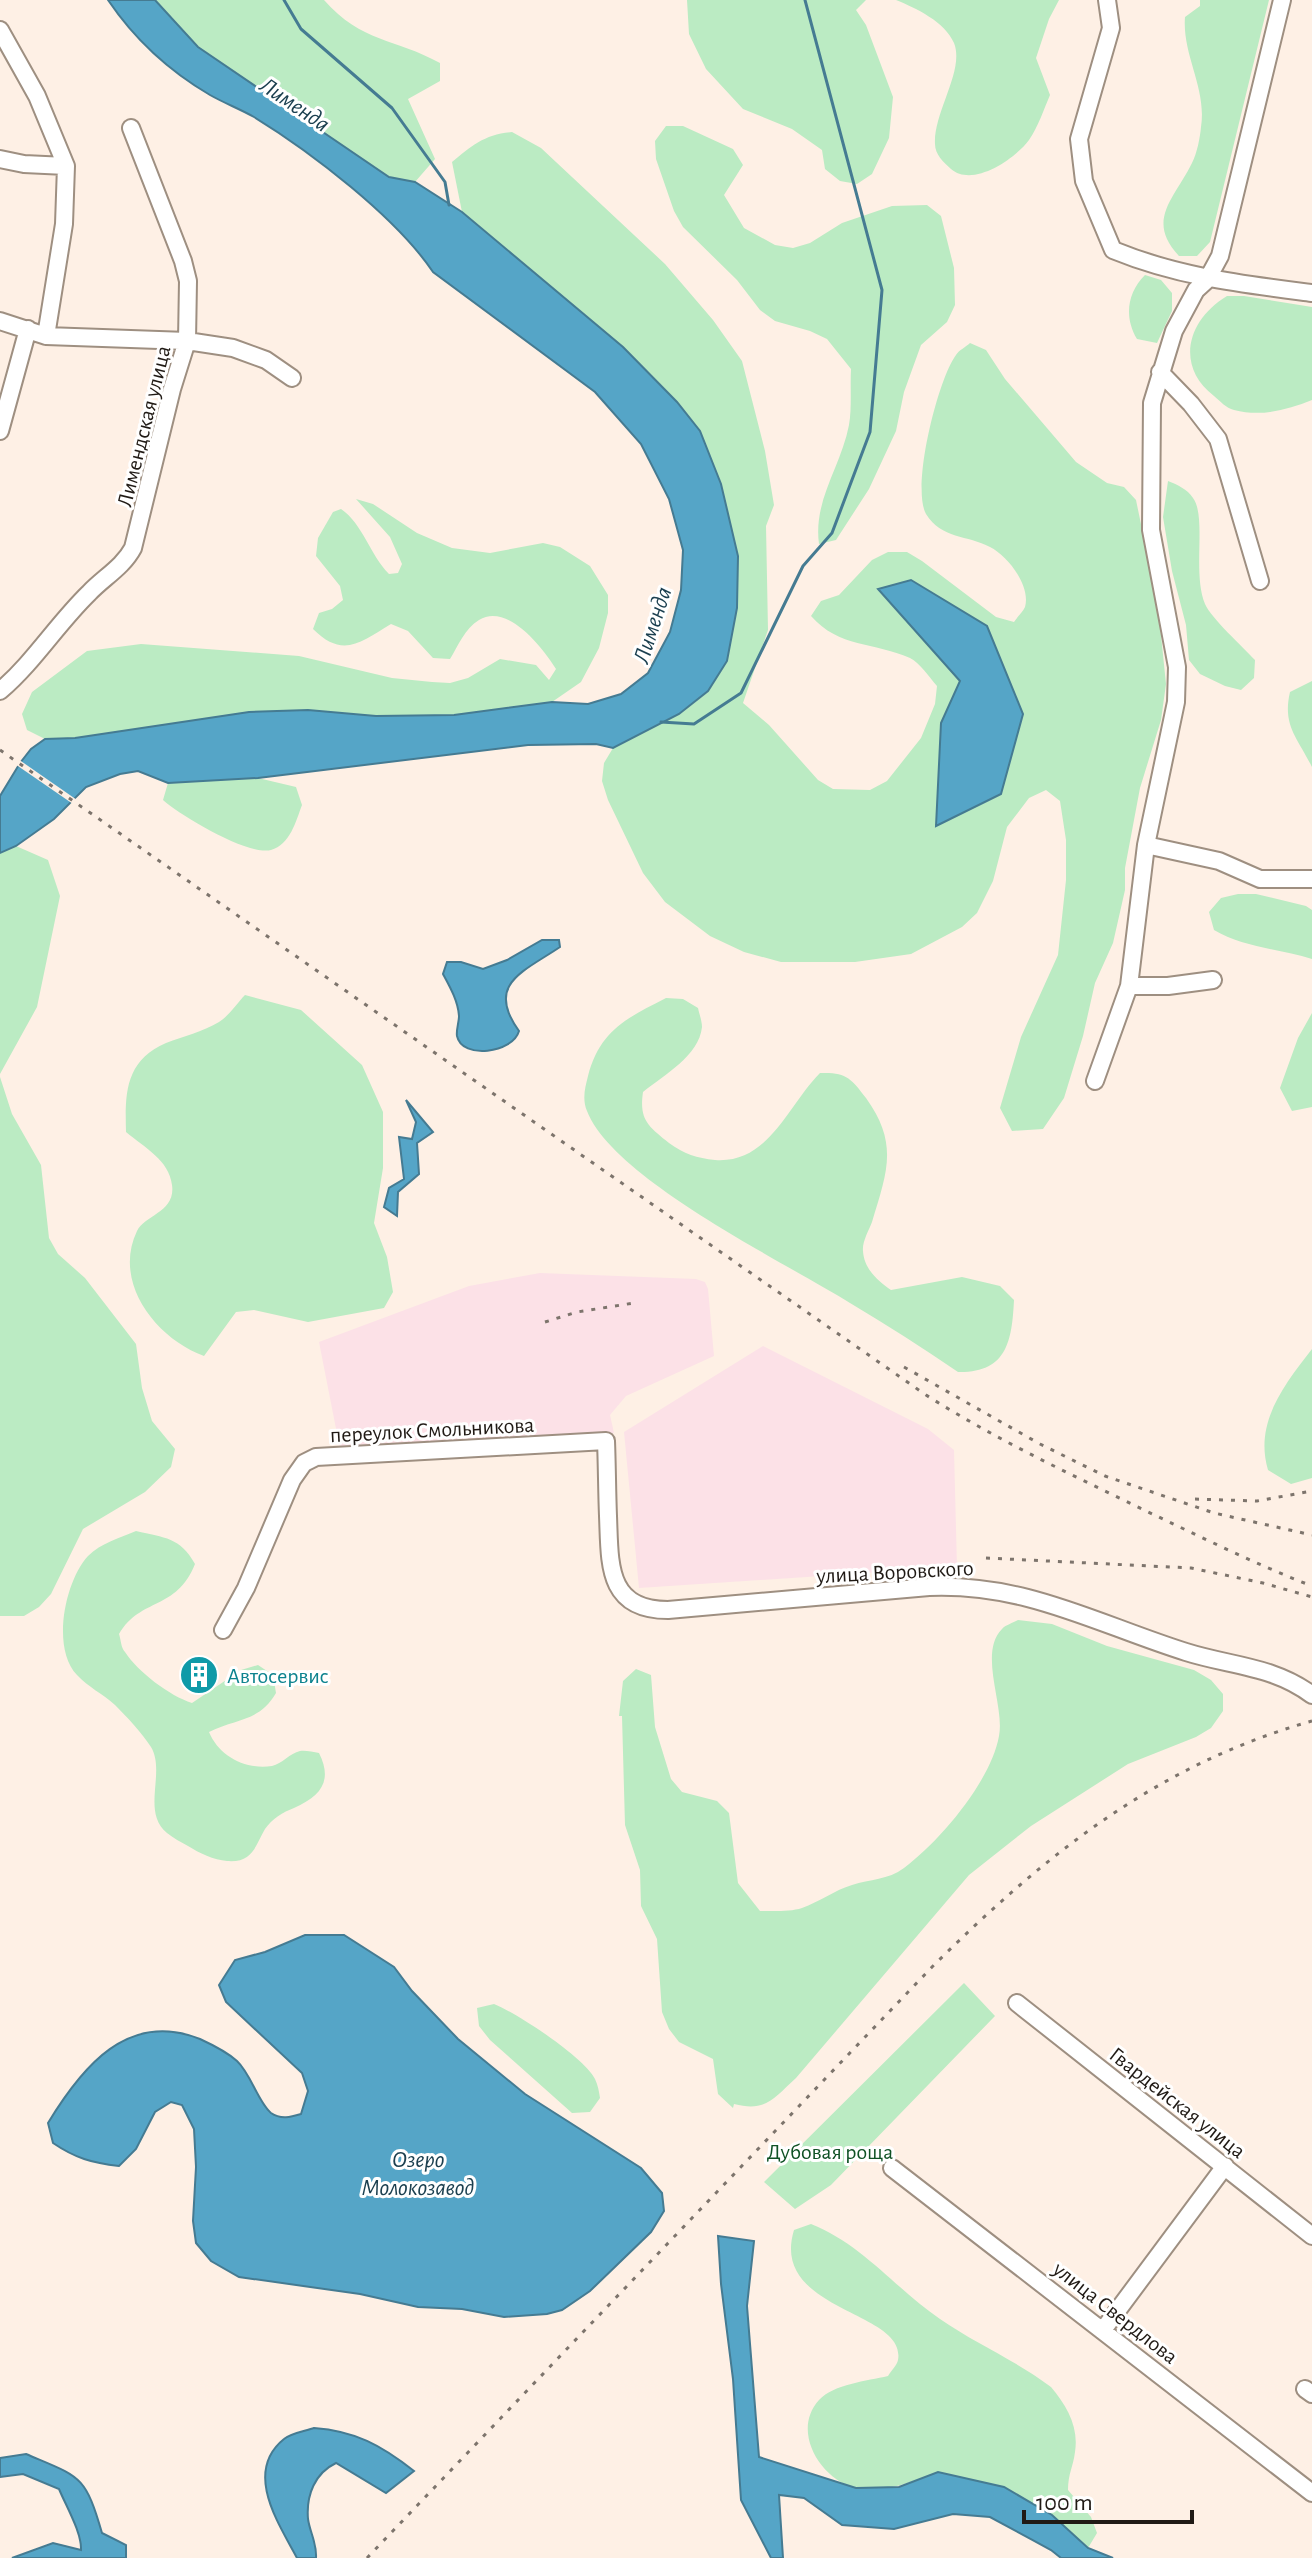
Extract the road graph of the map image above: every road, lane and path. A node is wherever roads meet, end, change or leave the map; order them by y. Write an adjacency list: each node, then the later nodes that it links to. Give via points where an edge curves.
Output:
1 (1107, 0): 7 (street, via 1111,28 1079,139 1084,181 1113,250)
2 (1282, 0): 7 (street, via 1220,256)
3 (0, 30): 6 (street, via 37,96)
4 (131, 128): 12 (street, Лимендская улица, via 183,261)
5 (0, 159): 6 (street)
6 (66, 166): 11 (street, via 64,224)
7 (1207, 280): 8 (street); 13 (street, via 1174,331)
8 (1312, 293)
9 (0, 321): 10 (street)
10 (28, 329): 11 (street); 15 (street)
11 (46, 336): 12 (street)
12 (187, 341): 14 (street, via 233,348 266,360); 17 (street, Лимендская улица, via 133,548)
13 (1160, 372): 16 (street, via 1218,439); 18 (street, via 1152,403 1151,530 1177,667 1176,702)
14 (292, 378)
15 (0, 431)
16 (1260, 581)
17 (0, 691)
18 (1146, 845): 19 (street, via 1219,861 1260,879); 21 (street)
19 (1312, 879)
20 (1213, 980): 21 (street)
21 (1129, 986): 22 (street)
22 (1095, 1081)
23 (606, 1441): 24 (street, переулок Смольникова, via 316,1457 292,1480); 25 (street, улица Воровского, via 612,1571 621,1592 638,1606 668,1610 977,1587 1044,1601 1190,1654 1268,1671)
24 (223, 1630)
25 (1312, 1695)
26 (1017, 2003): 27 (street, Гвардейская улица)
27 (1225, 2166): 29 (street, Гвардейская улица); 30 (street)
28 (892, 2168): 30 (street, улица Свердлова)
29 (1312, 2236)
30 (1103, 2330): 31 (street, улица Свердлова)
31 (1312, 2493)

